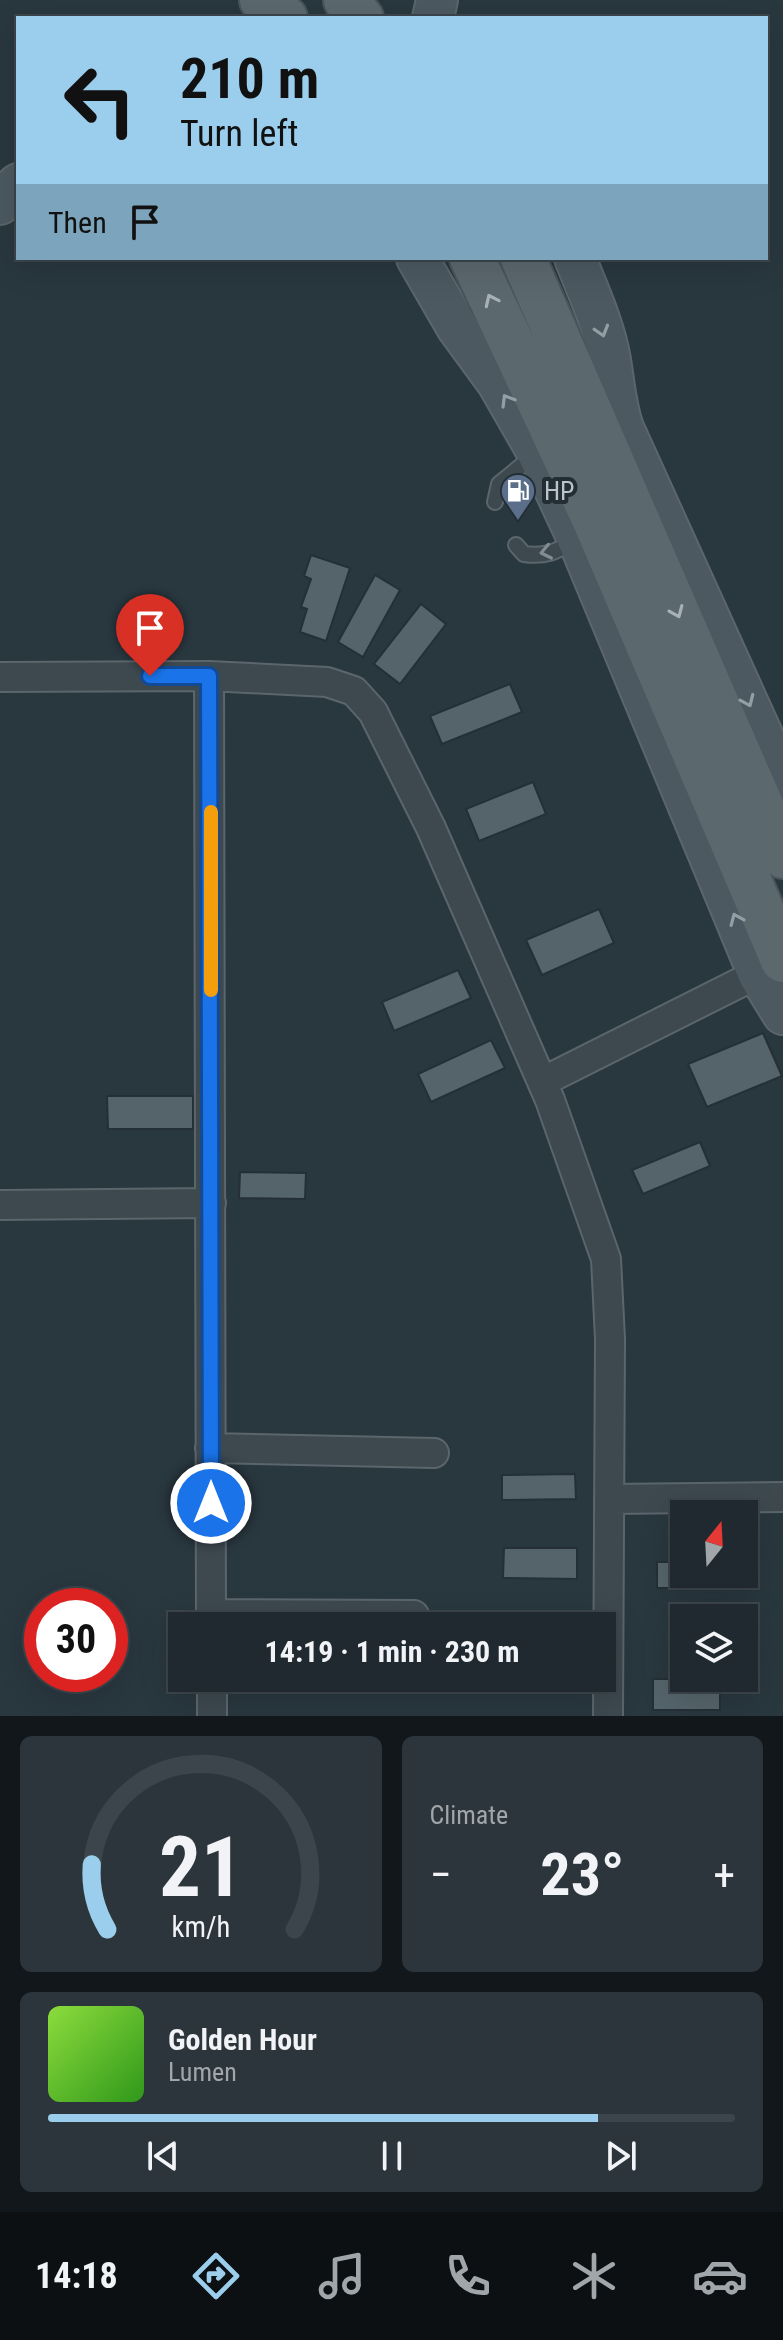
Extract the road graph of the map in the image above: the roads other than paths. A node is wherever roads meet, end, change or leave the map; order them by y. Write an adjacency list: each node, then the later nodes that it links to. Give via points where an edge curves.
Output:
1 (345, 0): 2 (street); 3 (main road)
2 (332, 16)
3 (359, 16)
4 (16, 186): 5 (street)
5 (0, 204)
6 (418, 260): 10 (street, one-way to 6)
7 (473, 260): 18 (main road, one-way to 7, via 596,523)
8 (524, 260): 17 (main road, one-way to 17)
9 (576, 260): 16 (street, one-way to 16, via 600,324 623,428)
10 (538, 453): 11 (lane, via 499,484); 12 (street)
11 (495, 502)
12 (578, 539): 13 (lane, one-way to 13, via 537,556 524,554); 18 (street, one-way to 12)
13 (516, 545)
14 (209, 676): 15 (street); 20 (street, via 327,682 354,691 373,712 431,828); 21 (street)
15 (0, 677)
16 (782, 777)
17 (783, 856)
18 (775, 965): 19 (street); 20 (street)
19 (783, 1014)
20 (542, 1082): 26 (street, via 606,1259)
21 (211, 1203): 22 (street); 23 (street)
22 (0, 1205)
23 (210, 1448): 24 (street); 27 (street)
24 (434, 1453)
25 (783, 1497): 26 (street)
26 (609, 1499): 30 (street)
27 (211, 1612)
28 (212, 1692): 29 (street)
29 (212, 1716)
30 (608, 1716)

